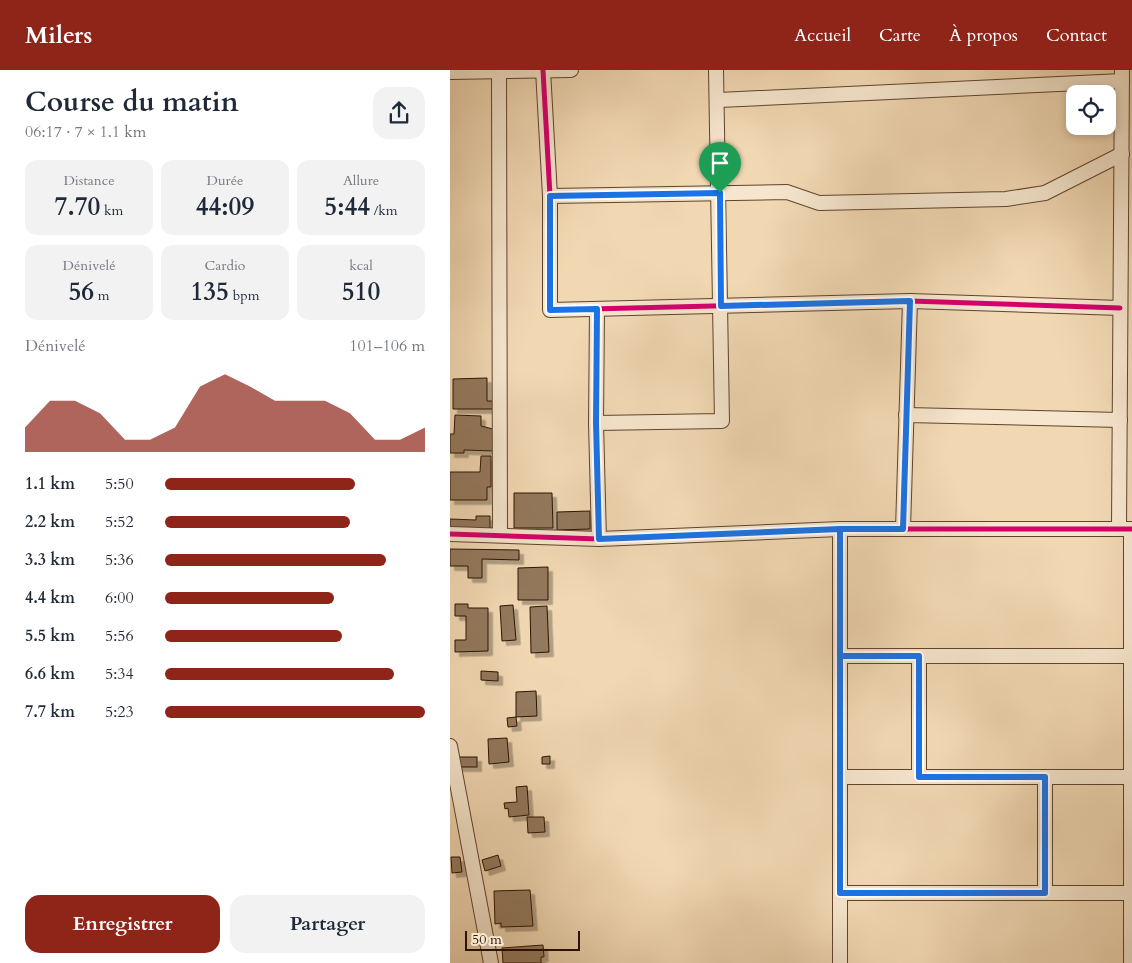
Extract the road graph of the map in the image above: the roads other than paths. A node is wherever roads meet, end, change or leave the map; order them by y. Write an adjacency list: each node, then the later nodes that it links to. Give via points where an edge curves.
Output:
1 (571, 70): 4 (street)
2 (716, 70): 7 (street)
3 (499, 71): 4 (street); 5 (street); 22 (street)
4 (543, 71): 10 (street)
5 (450, 72)
6 (1122, 75): 7 (street); 8 (street)
7 (718, 100): 9 (street)
8 (1122, 154): 9 (street, via 1045,193 1006,199 819,203 787,192); 13 (street)
9 (720, 193): 10 (street); 12 (street)
10 (550, 196): 14 (street, via 550,310)
11 (910, 301): 12 (street); 13 (street); 15 (street)
12 (721, 306): 14 (street); 17 (street, via 722,421)
13 (1120, 308): 16 (street)
14 (597, 309): 17 (street)
15 (906, 415): 16 (street); 19 (street)
16 (1120, 420): 20 (street)
17 (596, 423): 23 (street)
18 (840, 529): 19 (street); 23 (street); 24 (street)
19 (903, 529): 20 (street)
20 (1127, 529): 26 (street)
21 (450, 534): 22 (street)
22 (500, 535): 23 (street)
23 (599, 539)
24 (840, 656): 25 (street); 29 (street)
25 (919, 656): 26 (street); 30 (street)
26 (1132, 656): 28 (street)
27 (450, 746): 35 (street)
28 (1132, 769): 31 (street); 34 (street)
29 (840, 777): 30 (street); 32 (street)
30 (919, 777): 31 (street)
31 (1045, 777): 33 (street)
32 (840, 893): 33 (street); 36 (street)
33 (1045, 893): 34 (street)
34 (1131, 893): 37 (street)
35 (491, 963)
36 (840, 963)
37 (1131, 963)

